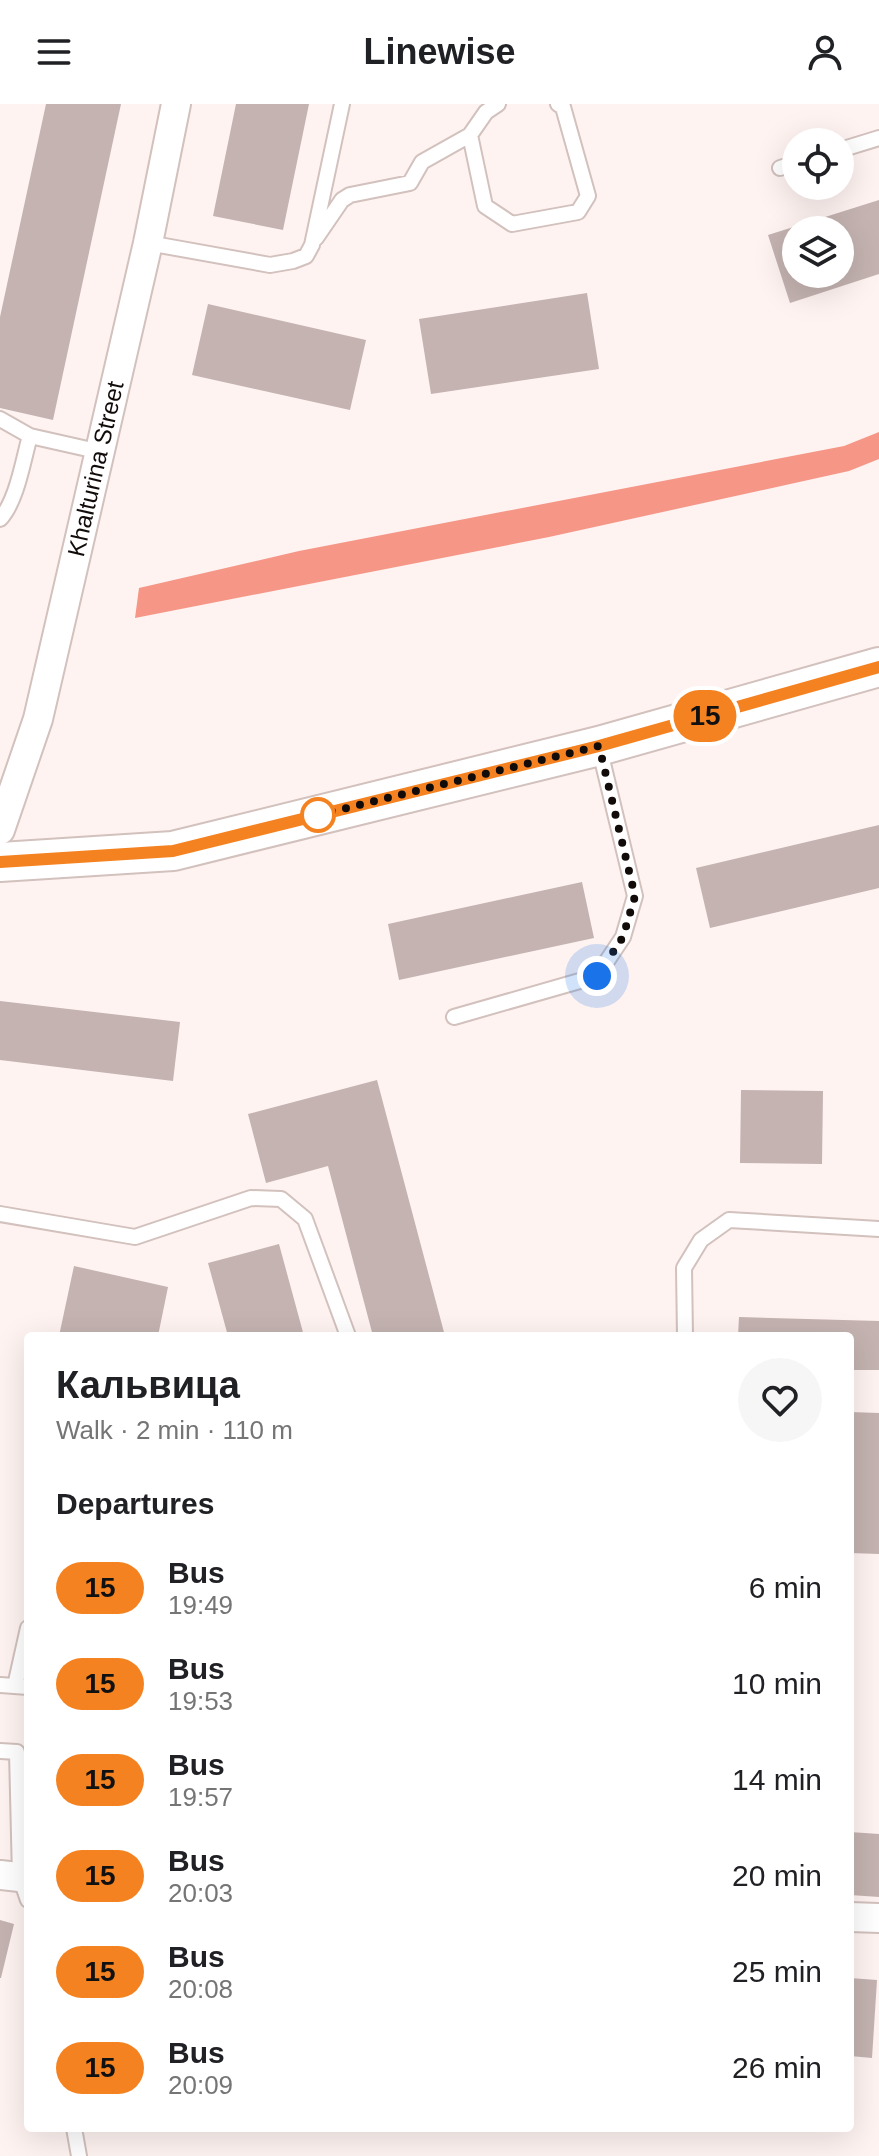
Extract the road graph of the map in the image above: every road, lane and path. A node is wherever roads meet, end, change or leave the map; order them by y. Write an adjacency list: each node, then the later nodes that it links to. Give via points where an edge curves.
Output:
1 (176, 104): 8 (street, Khalturina Street)
2 (342, 104): 9 (lane)
3 (498, 104): 5 (lane)
4 (558, 104): 5 (lane, via 588,196 578,212 512,224 485,206)
5 (470, 135): 9 (lane, via 422,162 410,183 342,200)
6 (879, 138): 7 (lane)
7 (854, 146)
8 (148, 243): 9 (lane, via 270,265 306,256); 12 (street, Khalturina Street)
9 (312, 245)
10 (0, 419): 11 (lane)
11 (30, 436): 12 (lane); 13 (lane, via 14,493)
12 (101, 452): 16 (street, Khalturina Street, via 38,719)
13 (0, 519)
14 (879, 667): 15 (street)
15 (599, 746): 17 (street, via 173,851); 18 (lane, via 635,896 623,937 597,976)
16 (0, 830)
17 (0, 862)
18 (454, 1017)
19 (0, 1214): 21 (lane, via 135,1237 251,1198 281,1199 305,1219)
20 (879, 1229): 22 (lane, via 729,1220 701,1240 684,1268)
21 (347, 1332)
22 (685, 1332)
23 (24, 1645): 24 (lane)
24 (14, 1686)
25 (0, 1751): 26 (lane)
26 (23, 1752): 27 (lane)
27 (19, 1882)
28 (854, 1917): 29 (street)
29 (879, 1918)
30 (75, 2132): 31 (lane)
31 (79, 2156)

